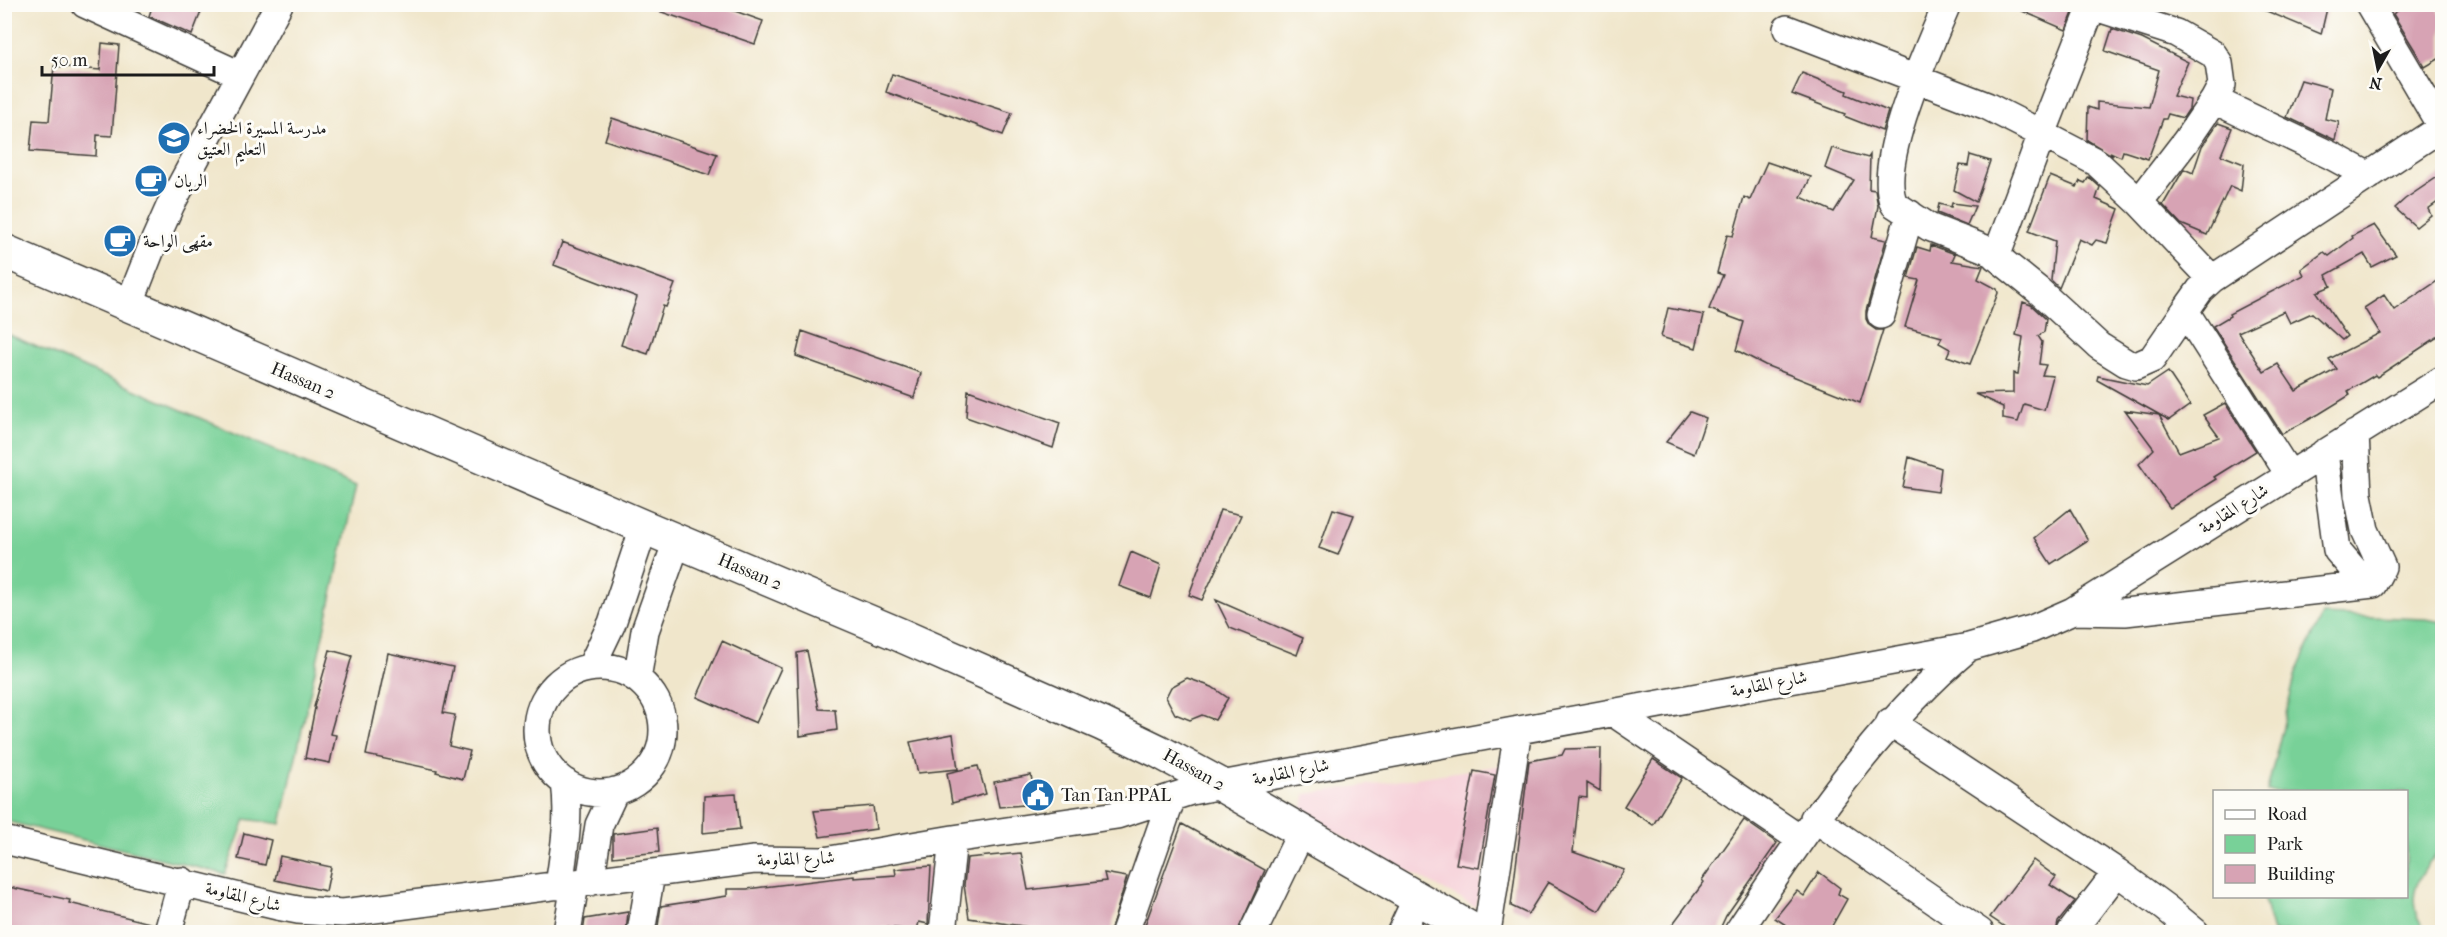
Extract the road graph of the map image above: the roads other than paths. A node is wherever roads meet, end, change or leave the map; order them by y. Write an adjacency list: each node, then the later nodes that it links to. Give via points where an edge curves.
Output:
1 (85, 4): 7 (street)
2 (279, 4): 7 (street)
3 (1947, 4): 8 (street)
4 (2369, 4): 10 (street)
5 (2093, 5): 9 (street, via 2176,33 2213,54 2222,76); 11 (street)
6 (1787, 29): 8 (street)
7 (240, 75): 18 (street, via 171,204)
8 (1916, 79): 11 (street, via 1987,106); 14 (street, via 1897,139 1889,184 1894,204)
9 (2214, 100): 12 (street); 13 (street)
10 (2442, 127): 12 (street)
11 (2042, 134): 13 (street, via 2096,162); 16 (street)
12 (2368, 176): 17 (street)
13 (2139, 202): 17 (street)
14 (1910, 214): 16 (street, via 1929,227 1988,250); 20 (street)
15 (4, 251): 18 (main road, Hassan 2)
16 (1996, 257): 19 (street, via 2099,346 2136,366 2151,359)
17 (2212, 279): 19 (street)
18 (129, 306): 25 (main road, Hassan 2)
19 (2186, 311): 24 (street)
20 (1881, 315)
21 (2442, 380): 22 (street, شارع المقاومة)
22 (2355, 434): 23 (street, شارع المقاومة); 27 (street, via 2358,495 2365,530 2382,567)
23 (2324, 453): 24 (street, شارع المقاومة); 27 (street, via 2337,550)
24 (2289, 474): 28 (street, شارع المقاومة)
25 (644, 527): 26 (main road, Hassan 2); 30 (street, via 612,623)
26 (677, 541): 31 (street, via 645,631); 36 (main road, Hassan 2, via 1102,724)
27 (2373, 584): 28 (street, via 2125,612)
28 (2073, 611): 29 (street, شارع المقاومة, via 2032,629)
29 (1968, 647): 32 (street, شارع المقاومة); 33 (street)
30 (591, 668): 31 (street, via 607,667); 35 (street, via 572,673 557,684 538,716 541,753)
31 (638, 679): 37 (street, via 661,712 659,752 649,770 634,783)
32 (1614, 714): 34 (street, شارع المقاومة); 39 (street)
33 (1890, 722): 39 (street); 43 (street)
34 (1518, 730): 36 (street, شارع المقاومة); 57 (street)
35 (565, 782): 37 (street, via 589,791); 46 (street)
36 (1221, 785): 38 (street, شارع المقاومة); 40 (main road, Hassan 2)
37 (615, 791): 46 (street)
38 (1172, 797): 41 (street, شارع المقاومة, via 1117,815); 53 (street)
39 (1807, 829): 58 (street); 59 (street)
40 (1302, 831): 47 (main road, Hassan 2); 54 (street)
41 (952, 839): 44 (street, شارع المقاومة, via 824,861 754,860); 52 (street)
42 (4, 840): 45 (street, شارع المقاومة)
43 (2117, 873): 60 (street); 61 (street)
44 (651, 874): 46 (street, شارع المقاومة); 51 (street)
45 (182, 881): 48 (street, شارع المقاومة); 49 (street)
46 (575, 884): 48 (street, شارع المقاومة); 50 (street)
47 (1417, 898): 55 (street); 56 (main road, Hassan 2)
48 (296, 921)
49 (168, 933)
50 (567, 933)
51 (641, 933)
52 (943, 933)
53 (1125, 933)
54 (1253, 933)
55 (1401, 933)
56 (1476, 933)
57 (1487, 933)
58 (1738, 933)
59 (1980, 933)
60 (2071, 933)
61 (2195, 933)

